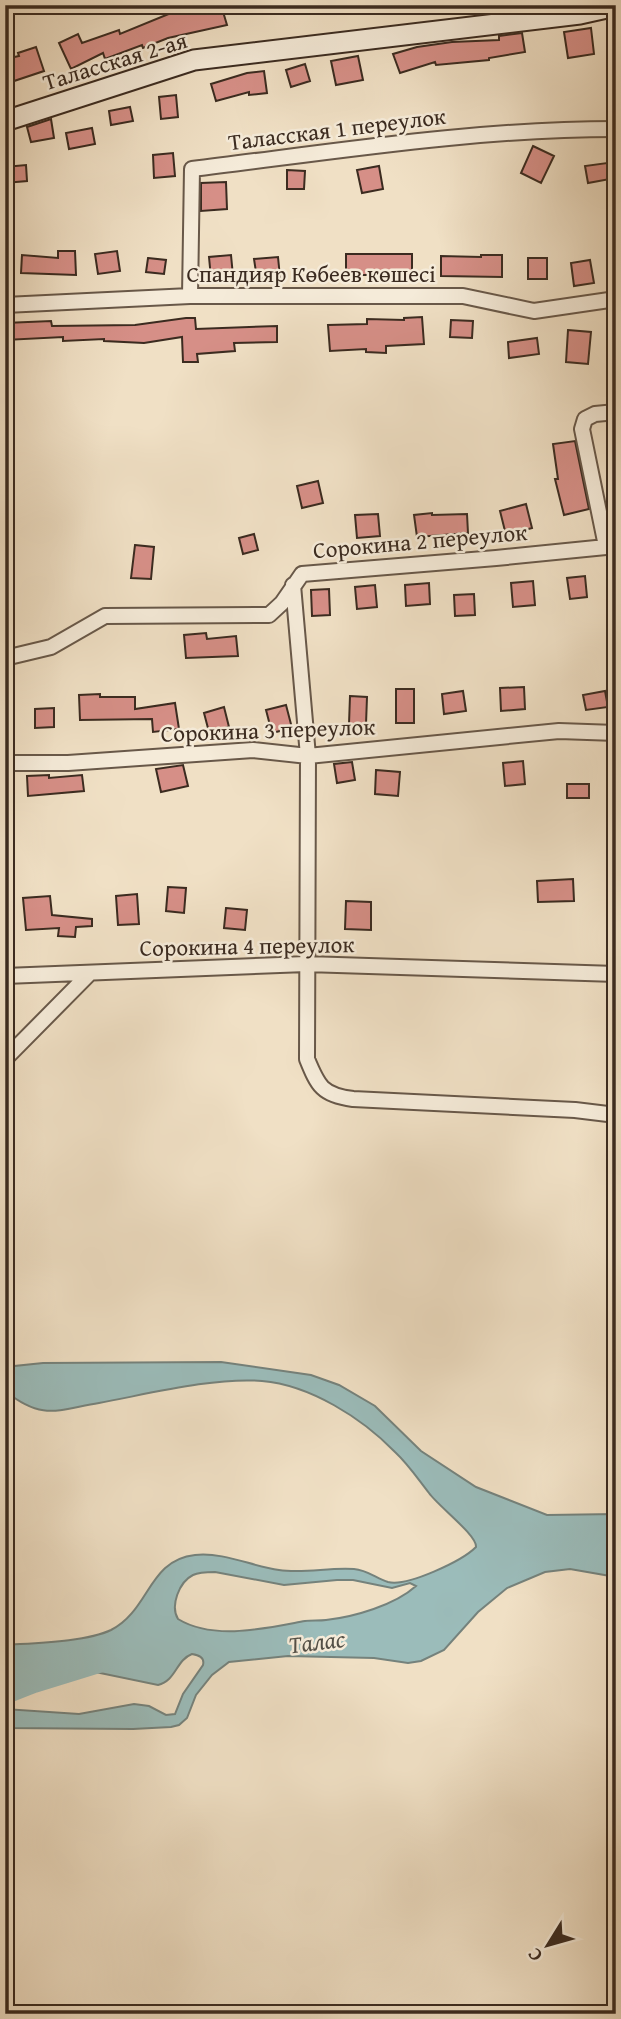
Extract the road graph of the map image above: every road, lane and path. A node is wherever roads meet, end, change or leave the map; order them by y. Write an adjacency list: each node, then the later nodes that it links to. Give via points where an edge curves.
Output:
1 (616, 6): 2 (street, Таласская 2-ая, via 194,60)
2 (5, 121)
3 (616, 129): 4 (street, Таласская 1 переулок, via 486,135 192,169)
4 (190, 296): 5 (street, Спандияр Көбеев көшесі, via 463,296 534,311); 6 (street, Спандияр Көбеев көшесі)
5 (616, 299)
6 (5, 305)
7 (616, 412): 8 (street, via 595,414 585,419 582,429)
8 (611, 546): 9 (street, Сорокина 2 переулок, via 303,574)
9 (293, 585): 10 (street, Сорокина 2 переулок, via 269,615 105,616 51,647); 12 (street)
10 (5, 658)
11 (616, 733): 12 (street, Сорокина 3 переулок, via 559,731)
12 (308, 756): 13 (street, Сорокина 3 переулок, via 253,750); 14 (street)
13 (5, 763)
14 (306, 964): 15 (street, Сорокина 4 переулок); 16 (street, Сорокина 4 переулок); 19 (street, via 307,1059 317,1082 333,1097)
15 (90, 972): 17 (street, Сорокина 4 переулок); 18 (street)
16 (616, 974)
17 (5, 976)
18 (5, 1059)
19 (616, 1115)

